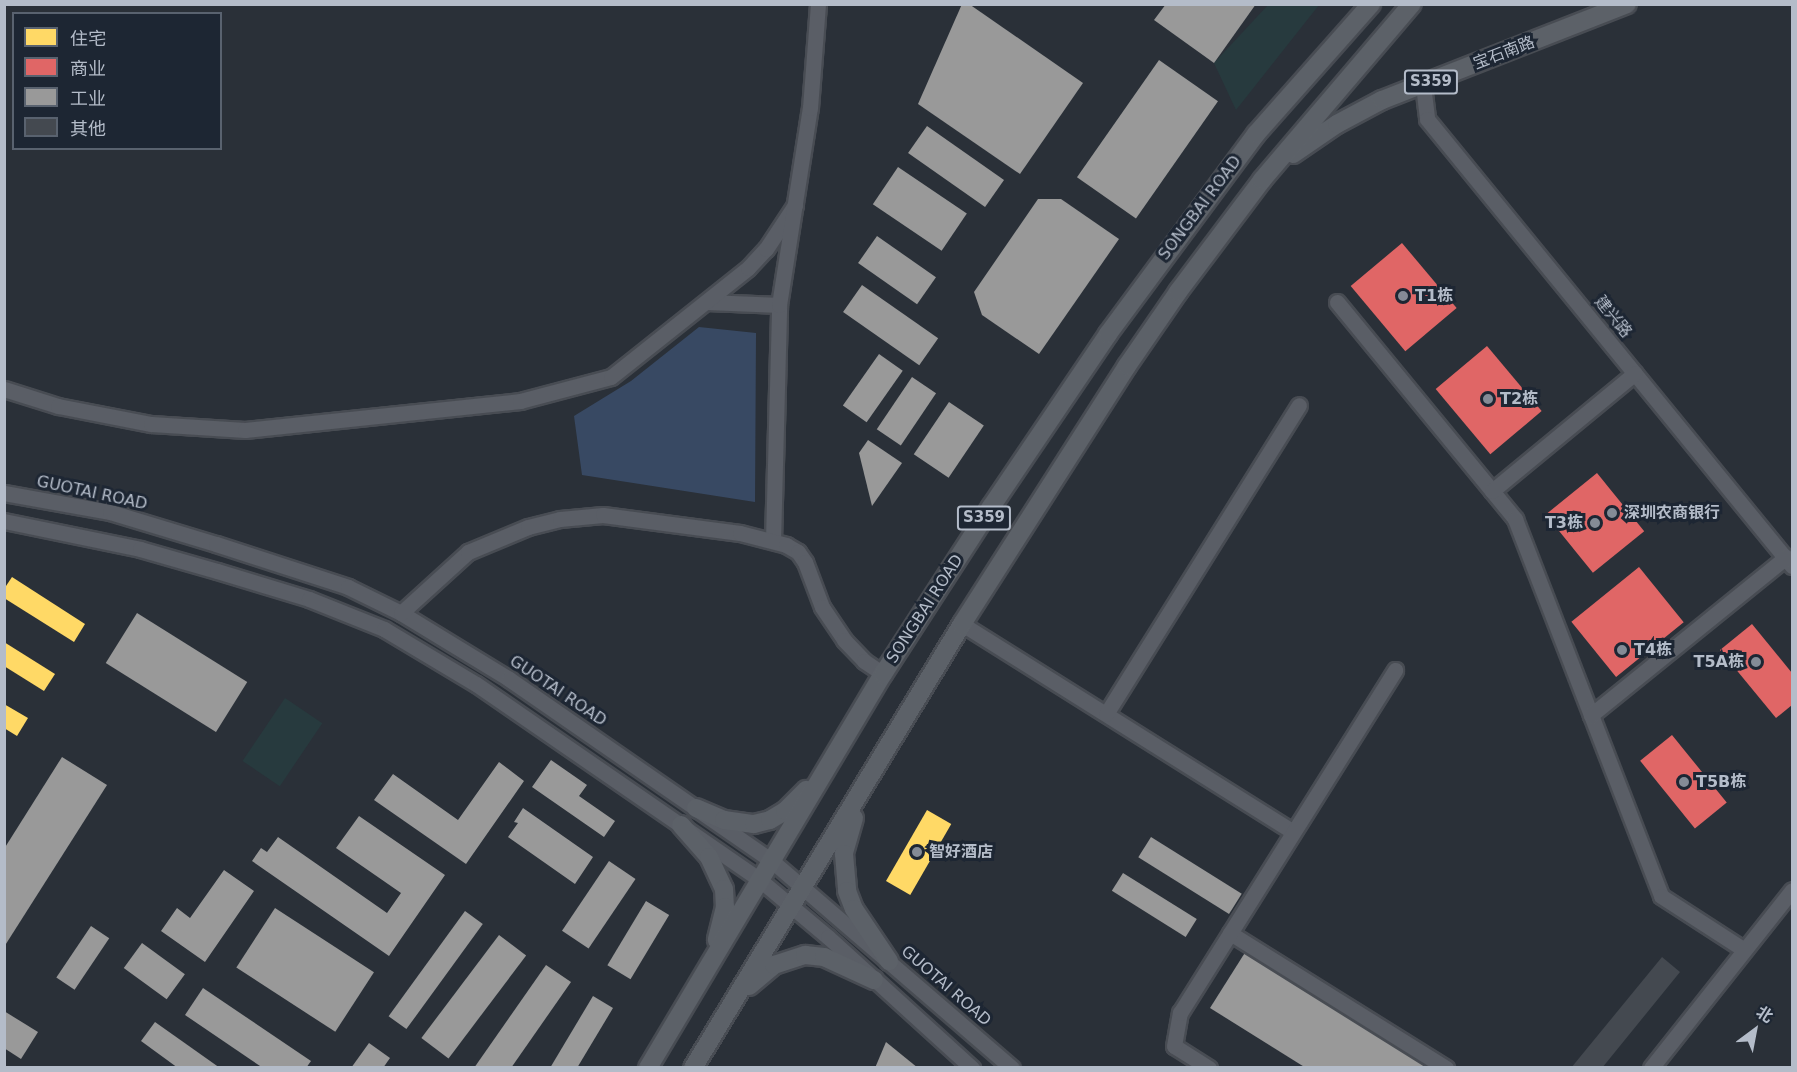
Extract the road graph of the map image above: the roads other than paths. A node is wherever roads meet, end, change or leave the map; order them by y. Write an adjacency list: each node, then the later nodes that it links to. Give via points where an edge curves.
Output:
1 (818, 4): 7 (street, via 810,108)
2 (1371, 4): 22 (main road, SONGBAI ROAD / S359, via 1256,134 1181,232 1030,449)
3 (1412, 4): 6 (main road)
4 (1628, 4): 5 (main road, 宝石南路 / S359)
5 (1423, 85): 6 (main road, 宝石南路 / S359, via 1382,100 1337,124); 11 (street, 建兴路, via 1427,119)
6 (1262, 180): 20 (main road, SONGBAI ROAD / S359, via 1126,366)
7 (795, 205): 8 (street, via 748,268); 10 (street)
8 (708, 302): 10 (street); 12 (street, via 610,377 520,401 245,430 151,424 58,406)
9 (1337, 302): 14 (street)
10 (779, 305): 17 (street)
11 (1635, 374): 14 (street); 18 (street, 建兴路)
12 (4, 389)
13 (1299, 405): 23 (street)
14 (1492, 490): 24 (street, via 1515,519)
15 (4, 493): 19 (street, GUOTAI ROAD, via 110,512 216,544 348,587)
16 (4, 521): 28 (street, via 206,567 309,599 384,629 476,684)
17 (773, 541): 19 (street, via 603,515 560,519 528,527 468,552); 22 (street, via 798,552 829,620 864,661)
18 (1789, 561): 24 (street)
19 (401, 613): 27 (street, GUOTAI ROAD, via 509,679)
20 (962, 624): 23 (street); 26 (main road, SONGBAI ROAD / S359)
21 (1395, 670): 29 (street)
22 (884, 674): 25 (main road, SONGBAI ROAD / S359)
23 (1106, 714): 29 (street)
24 (1591, 715): 36 (street, via 1661,896)
25 (841, 746): 27 (main road, via 795,802 770,820 738,823); 30 (main road, SONGBAI ROAD / S359)
26 (867, 781): 32 (main road, SONGBAI ROAD / S359); 37 (main road, via 848,831 844,877 854,909)
27 (696, 808): 30 (street, GUOTAI ROAD)
28 (681, 825): 31 (street); 38 (main road, via 709,857 724,889 722,927)
29 (1293, 832): 35 (street)
30 (772, 861): 31 (main road, SONGBAI ROAD / S359); 32 (street, GUOTAI ROAD)
31 (760, 880): 34 (street); 38 (main road, SONGBAI ROAD / S359)
32 (804, 886): 34 (main road, SONGBAI ROAD / S359); 37 (street, GUOTAI ROAD)
33 (1792, 890): 36 (street)
34 (791, 906): 39 (street); 40 (main road, SONGBAI ROAD / S359)
35 (1230, 933): 45 (street, via 1180,1013 1174,1046); 46 (street)
36 (1743, 949): 47 (street)
37 (889, 961): 44 (street, GUOTAI ROAD)
38 (708, 964): 41 (main road, SONGBAI ROAD / S359)
39 (874, 980): 40 (main road, via 824,957 805,955 774,965); 43 (street)
40 (731, 1005): 42 (main road, SONGBAI ROAD / S359)
41 (648, 1068)
42 (693, 1068)
43 (972, 1068)
44 (1012, 1068)
45 (1209, 1068)
46 (1446, 1068)
47 (1651, 1068)

